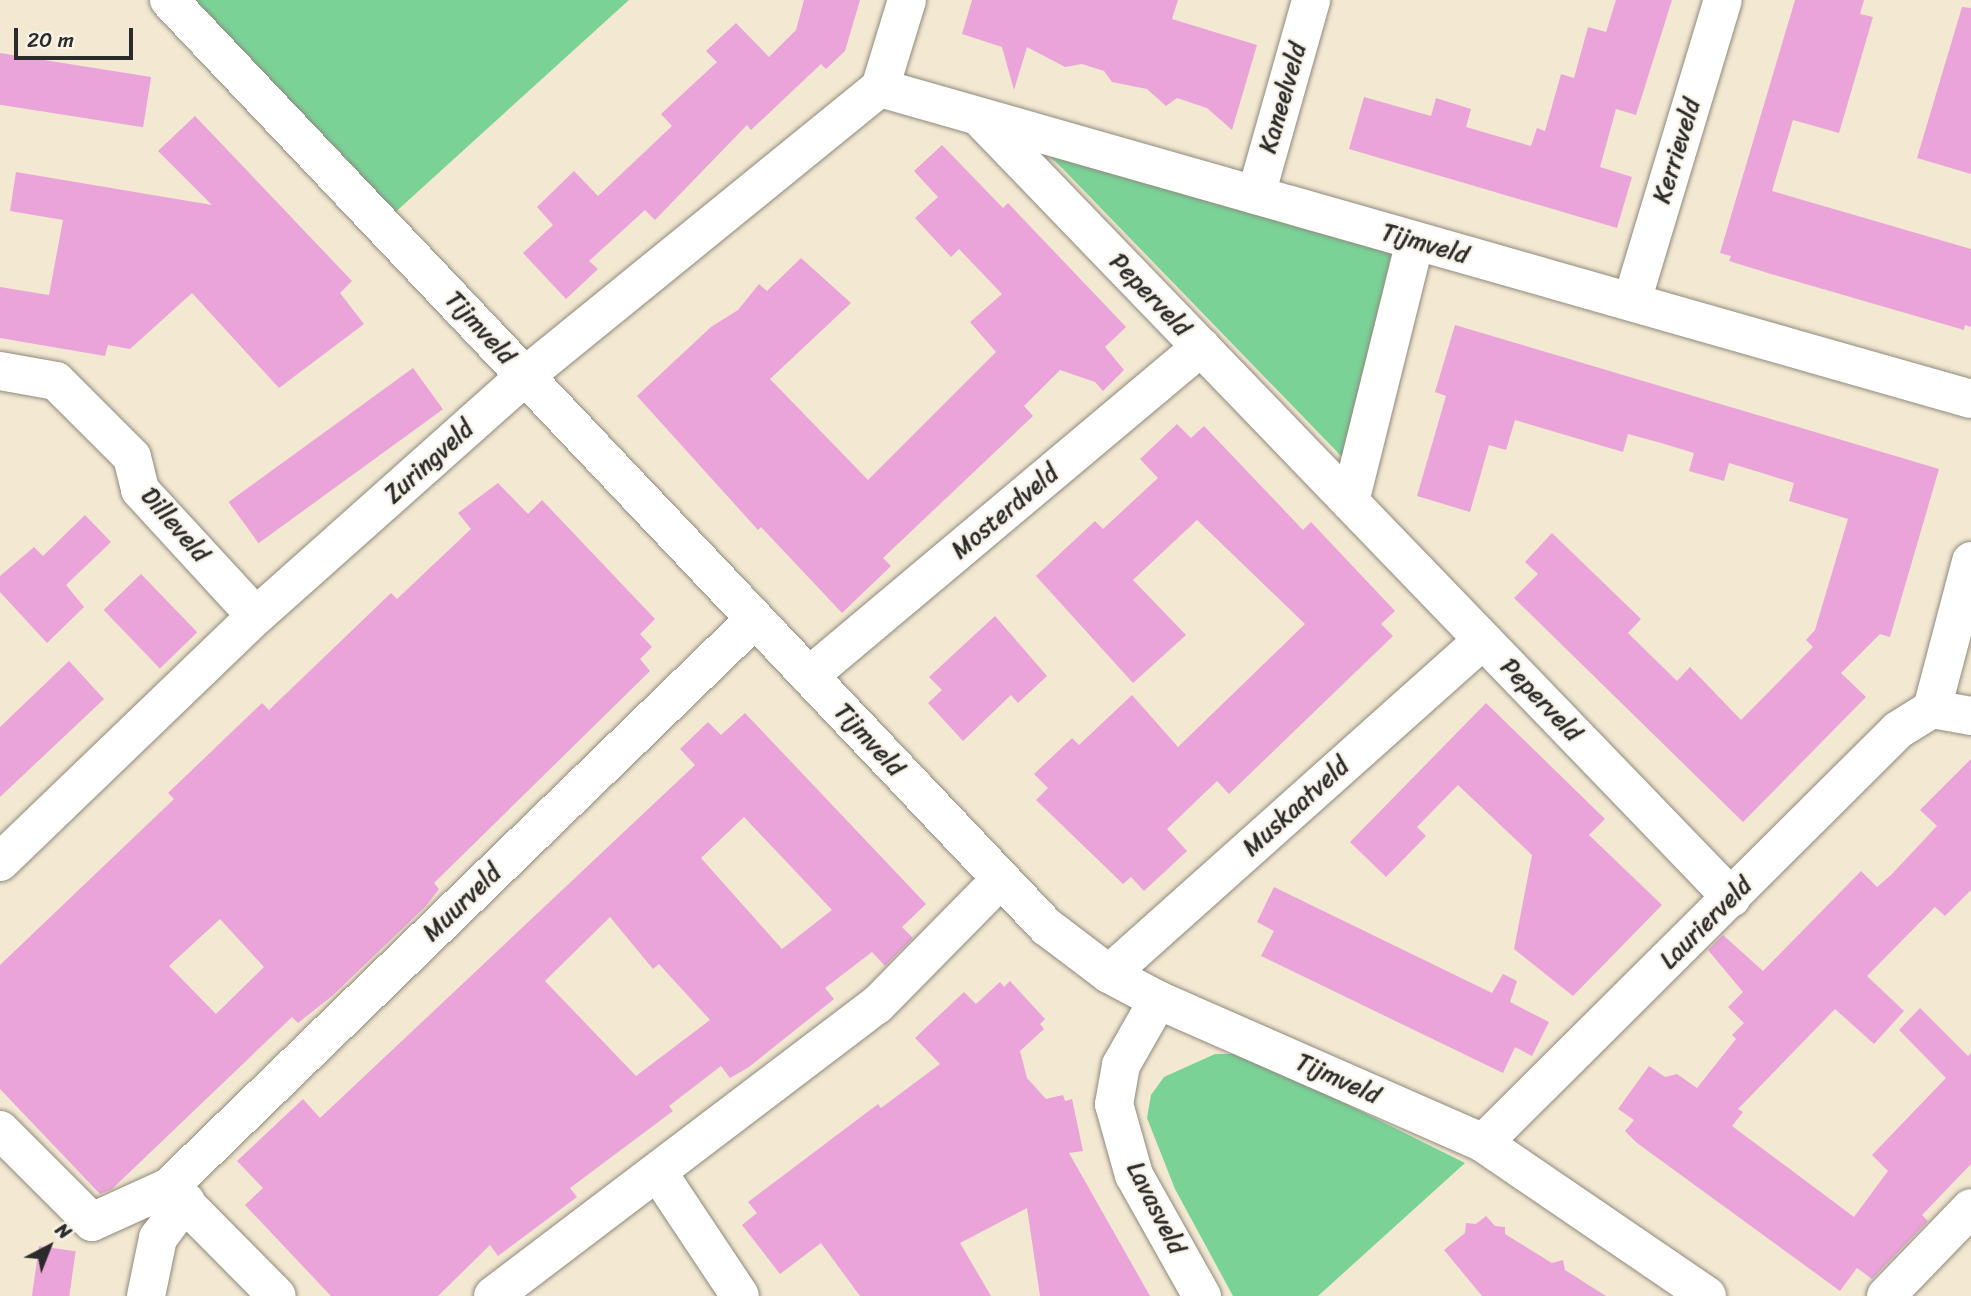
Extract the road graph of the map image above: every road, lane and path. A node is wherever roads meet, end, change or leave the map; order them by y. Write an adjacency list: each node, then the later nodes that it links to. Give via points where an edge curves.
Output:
1 (169, 0): 12 (street, Tijmveld)
2 (907, 0): 5 (street)
3 (1311, 0): 7 (street, Kaneelveld)
4 (1723, 0): 9 (street, Kerrieveld)
5 (880, 88): 6 (street, Tijmveld); 12 (street, Zuringveld)
6 (980, 117): 7 (street, Tijmveld); 10 (street, Peperveld)
7 (1256, 195): 8 (street, Tijmveld)
8 (1416, 242): 9 (street, Tijmveld); 14 (street)
9 (1632, 301): 13 (street, Tijmveld)
10 (1200, 347): 14 (street, Peperveld); 19 (street, Mosterdveld)
11 (0, 371): 16 (street, Dilleveld, via 56,381 132,457 140,490)
12 (525, 376): 16 (street, Zuringveld); 17 (street, Tijmveld)
13 (1971, 399)
14 (1350, 502): 18 (street, Peperveld)
15 (1971, 561): 20 (street)
16 (256, 616): 22 (street, Zuringveld)
17 (755, 619): 19 (street, Tijmveld); 30 (street, Muurveld)
18 (1483, 640): 24 (street, Peperveld); 25 (street, Muskaatveld)
19 (809, 676): 23 (street, Tijmveld)
20 (1932, 709): 21 (street); 24 (street, Laurierveld, via 1898,730)
21 (1971, 716)
22 (0, 862)
23 (1001, 879): 25 (street, Tijmveld, via 1046,927); 29 (street, via 877,1005)
24 (1732, 898): 28 (street, Laurierveld)
25 (1109, 974): 26 (street, Tijmveld)
26 (1158, 1000): 28 (street, Tijmveld); 36 (street, Lavasveld, via 1121,1065 1114,1104 1134,1174)
27 (0, 1130): 30 (street, Muurveld, via 92,1222)
28 (1483, 1143): 37 (street, Tijmveld)
29 (659, 1174): 34 (street); 35 (street)
30 (177, 1194): 32 (street, Muurveld, via 158,1238); 33 (street)
31 (1971, 1208): 38 (street)
32 (146, 1296)
33 (277, 1296)
34 (493, 1296)
35 (740, 1296)
36 (1202, 1296)
37 (1707, 1296)
38 (1886, 1296)

